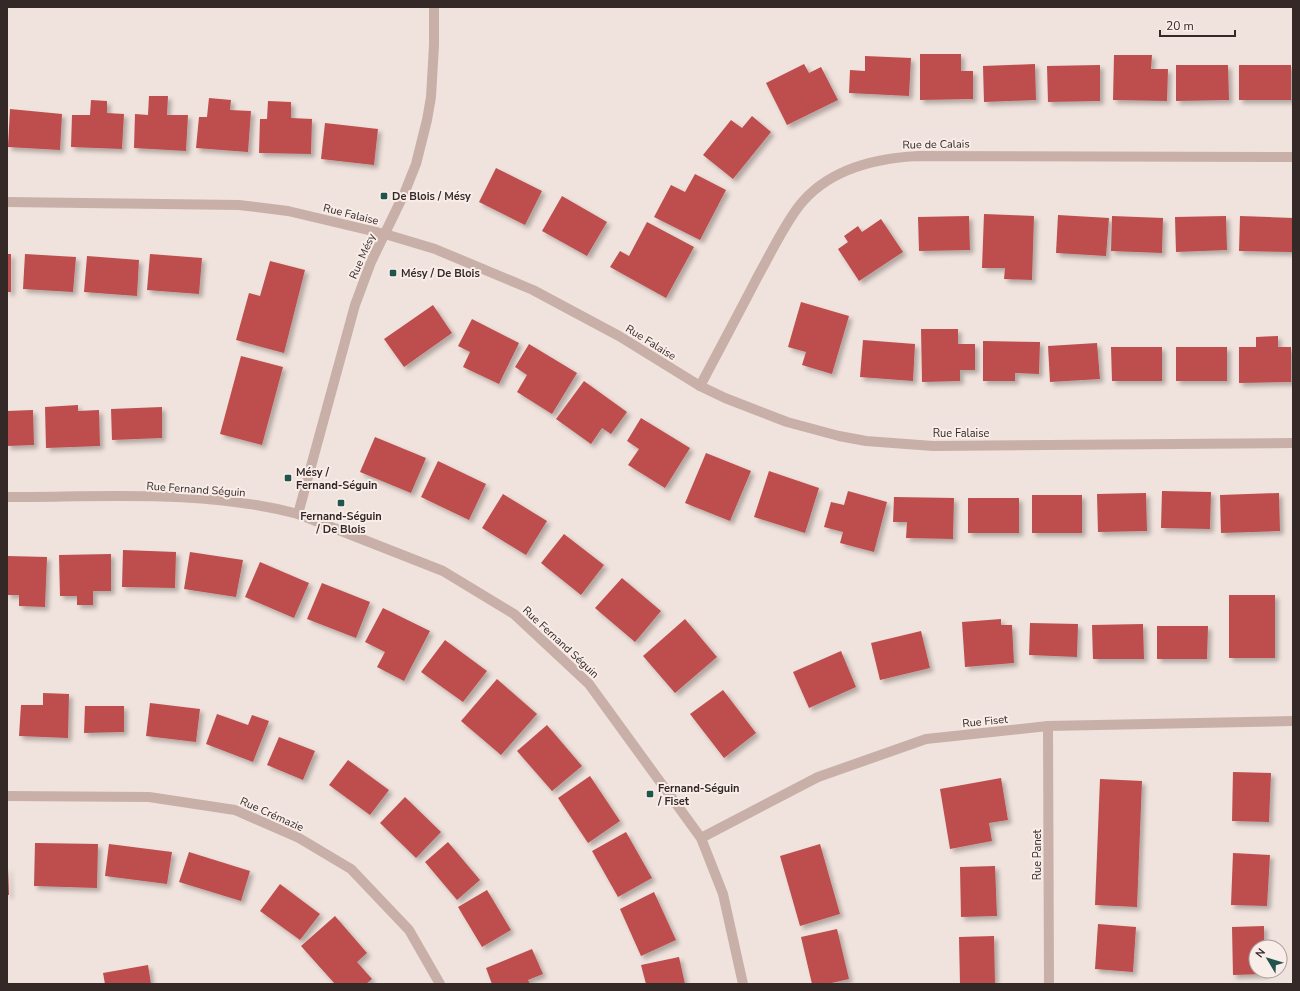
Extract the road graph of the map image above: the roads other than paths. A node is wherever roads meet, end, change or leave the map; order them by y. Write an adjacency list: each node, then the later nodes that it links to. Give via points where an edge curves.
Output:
1 (434, 11): 4 (street, Rue Mésy, via 433,68 427,120 416,164)
2 (1293, 157): 5 (street, Rue de Calais, via 918,156 896,157 857,166 826,181 800,205 780,237)
3 (7, 202): 4 (street, Rue Falaise, via 239,205 288,211)
4 (385, 234): 5 (street, Rue Falaise, via 435,249 533,290 619,336); 8 (street, Rue Mésy, via 355,305)
5 (700, 386): 6 (street, Rue Falaise, via 756,411 812,429 860,439 903,444 941,446)
6 (1293, 443)
7 (7, 497): 8 (street, Rue Fernand Séguin, via 193,498 245,503)
8 (298, 514): 12 (street, Rue Fernand Séguin, via 443,571 514,614 589,684)
9 (1293, 720): 10 (street, Rue Fiset)
10 (1048, 726): 12 (street, Rue Fiset, via 926,739 818,777); 15 (street, Rue Panet)
11 (7, 796): 13 (street, Rue Crémazie, via 149,798 235,810 299,838 351,869 409,930)
12 (701, 838): 14 (street, Rue Fernand Séguin, via 723,894)
13 (440, 984)
14 (743, 984)
15 (1049, 984)

